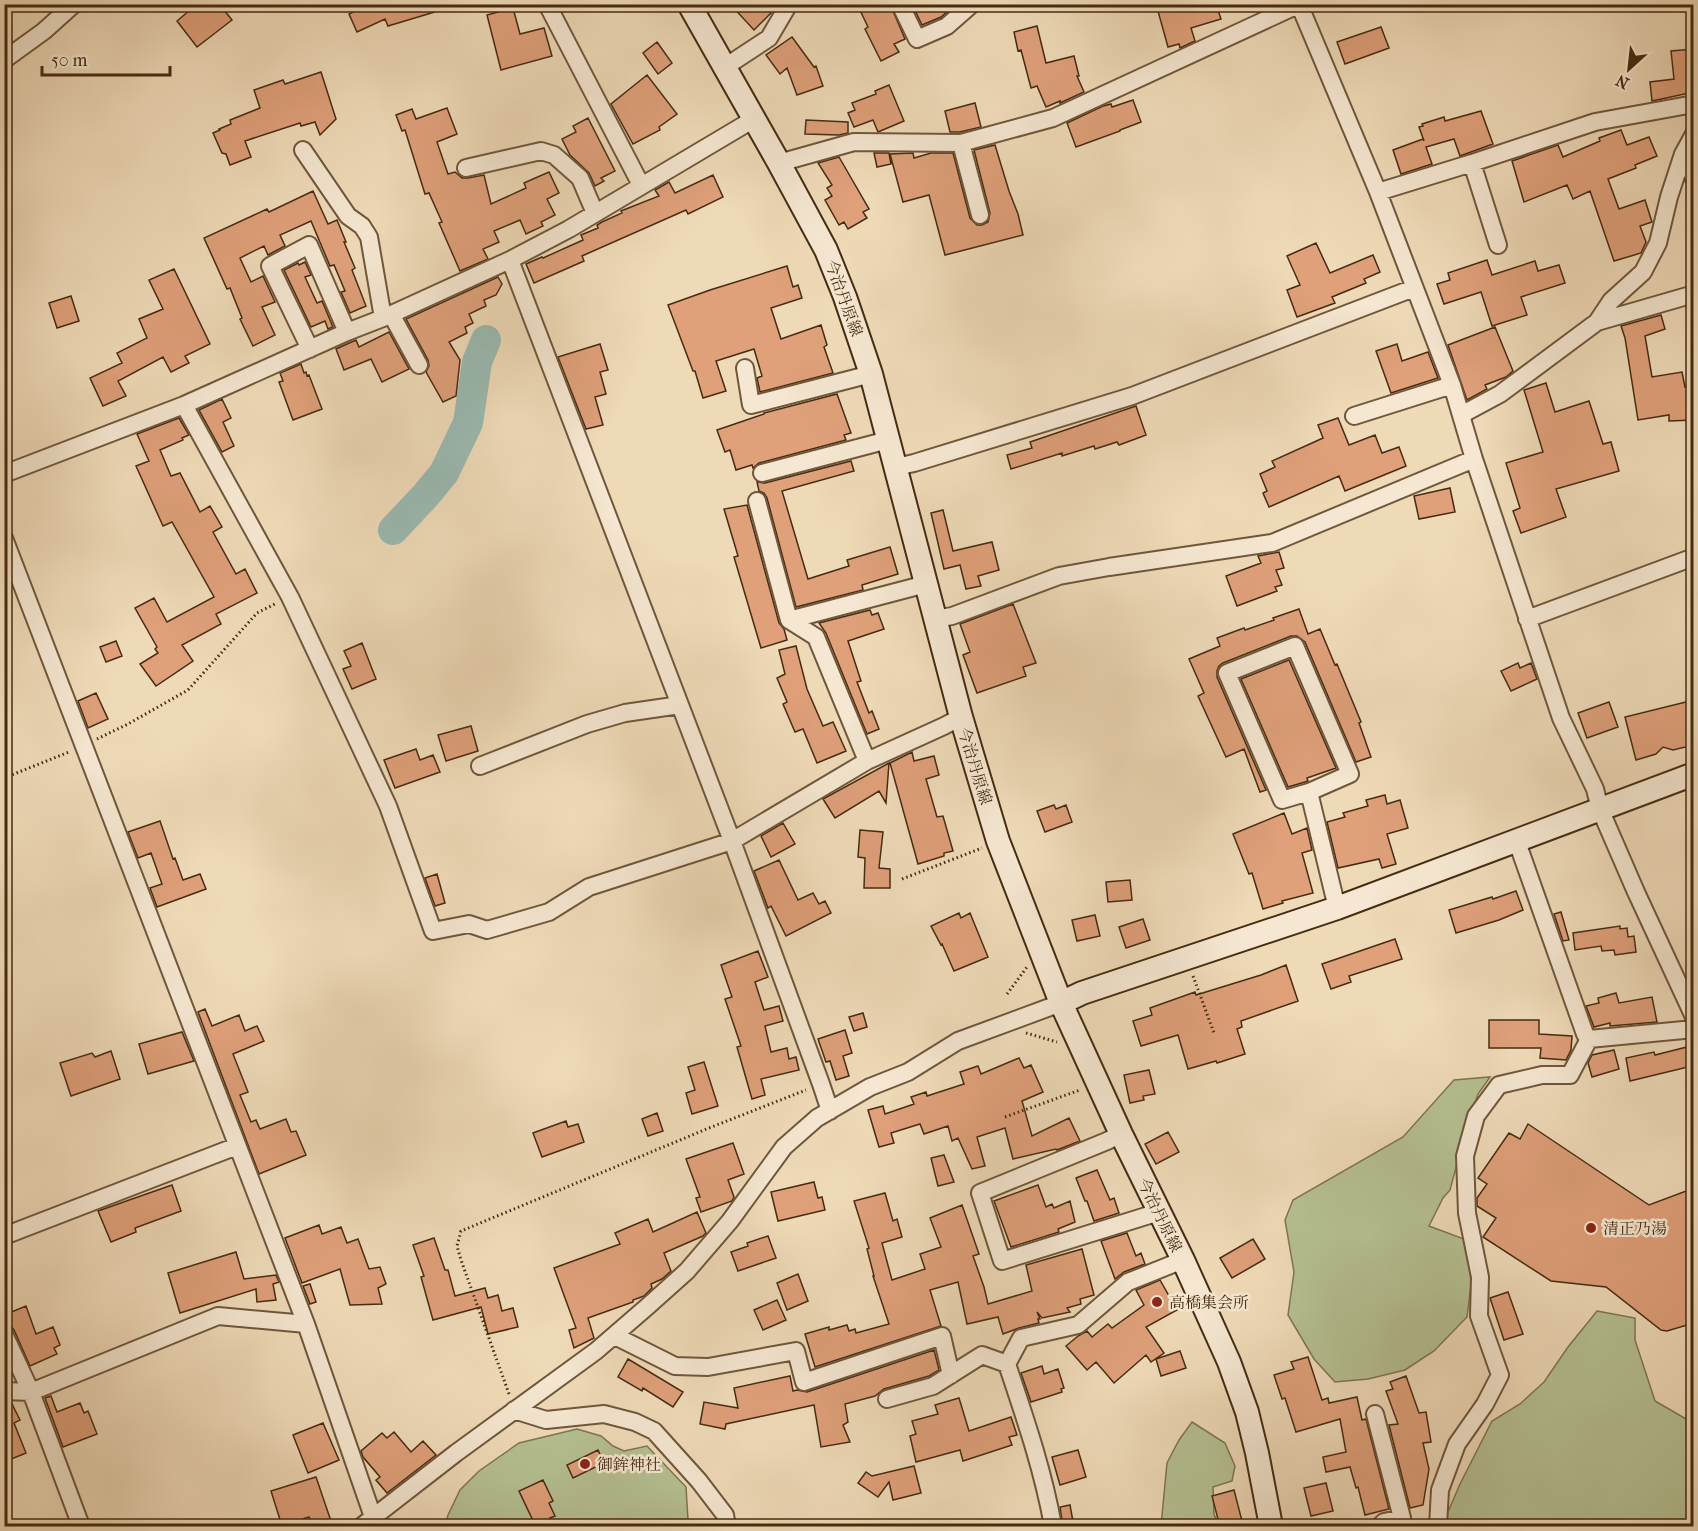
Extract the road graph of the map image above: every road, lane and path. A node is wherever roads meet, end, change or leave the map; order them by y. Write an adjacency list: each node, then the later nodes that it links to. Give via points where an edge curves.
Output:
1 (74, 4): 8 (street)
2 (547, 4): 20 (street)
3 (689, 4): 9 (main road, 今治丹原線)
4 (789, 4): 9 (street, via 769,38)
5 (900, 4): 6 (street, via 916,39 947,26)
6 (972, 4)
7 (1299, 5): 13 (street, via 1053,118); 21 (street)
8 (4, 60)
9 (725, 68): 11 (main road, 今治丹原線)
10 (1694, 104): 17 (street, via 1595,122)
11 (754, 119): 16 (main road, 今治丹原線); 20 (street)
12 (1694, 134): 15 (street)
13 (961, 144): 16 (street, via 854,142); 23 (street)
14 (303, 150): 28 (street, via 348,216 369,237)
15 (1683, 154): 19 (street); 29 (street, via 1653,253 1643,272 1611,301)
16 (778, 163): 34 (main road, 今治丹原線, via 836,272)
17 (1472, 163): 21 (street); 24 (street)
18 (466, 168): 22 (street, via 541,151 554,155 580,178)
19 (1694, 178)
20 (641, 185): 22 (street)
21 (1378, 192): 26 (street)
22 (595, 213): 25 (street)
23 (980, 215)
24 (1498, 245)
25 (510, 260): 28 (street); 52 (street)
26 (1414, 288): 35 (street); 41 (street, via 1132,396)
27 (1694, 294): 29 (street)
28 (387, 316): 30 (street); 32 (street)
29 (1597, 322): 37 (street, via 1500,394)
30 (347, 332): 31 (street); 31 (street, via 309,245 270,266)
31 (310, 349): 36 (street)
32 (419, 365)
33 (745, 368): 34 (street, via 751,405)
34 (871, 374): 39 (main road, 今治丹原線)
35 (1452, 385): 37 (street); 38 (street)
36 (184, 405): 43 (street); 48 (street)
37 (1461, 415): 40 (street)
38 (1354, 416)
39 (888, 440): 41 (main road, 今治丹原線); 42 (street)
40 (1474, 459): 49 (street, via 1272,543 1059,576); 50 (street)
41 (896, 467): 47 (main road, 今治丹原線)
42 (762, 473)
43 (4, 474)
44 (757, 501): 51 (street)
45 (4, 538): 54 (street)
46 (1694, 557): 50 (street)
47 (926, 584): 49 (main road, 今治丹原線); 51 (street)
48 (290, 597): 54 (path, via 257,613 188,690); 62 (street, via 388,806 433,931 469,924 487,930 549,912 589,887)
49 (935, 619): 53 (main road, 今治丹原線)
50 (1527, 619): 60 (street)
51 (789, 620): 55 (street, via 816,637)
52 (680, 705): 56 (street, via 625,713 587,724); 62 (street)
53 (961, 717): 55 (street); 63 (main road, 今治丹原線)
54 (84, 745): 58 (path); 81 (street)
55 (867, 761): 62 (street)
56 (480, 766)
57 (1694, 774): 60 (main road)
58 (4, 778)
59 (1309, 792): 59 (street, via 1282,800 1227,673 1295,646 1350,774); 65 (street)
60 (1600, 809): 61 (main road); 70 (street)
61 (1516, 839): 65 (main road); 74 (street)
62 (732, 841): 76 (street)
63 (998, 841): 64 (path); 69 (main road, 今治丹原線)
64 (902, 879)
65 (1337, 908): 66 (main road)
66 (1186, 957): 69 (main road); 73 (path)
67 (1028, 965): 68 (path)
68 (1007, 994)
69 (1061, 1003): 77 (main road, 今治丹原線); 78 (street, via 958,1041 908,1072 870,1087)
70 (1694, 1017)
71 (1694, 1029): 74 (street)
72 (1021, 1032): 75 (path)
73 (1214, 1034)
74 (1589, 1039): 101 (street, via 1570,1075 1542,1075 1500,1085 1476,1116 1466,1156 1467,1213 1480,1277 1479,1316 1500,1375 1457,1444 1440,1490)
75 (1062, 1043)
76 (821, 1083): 78 (street); 93 (path, via 461,1231 457,1246 461,1260)
77 (1099, 1083): 79 (path); 80 (main road, 今治丹原線)
78 (830, 1111): 87 (street, via 784,1147 730,1221 687,1271)
79 (1005, 1117)
80 (1121, 1134): 82 (main road, 今治丹原線); 82 (street, via 980,1193 1002,1261)
81 (237, 1146): 83 (street); 85 (street)
82 (1159, 1212): 84 (main road, 今治丹原線)
83 (4, 1236)
84 (1183, 1260): 88 (street, via 1128,1282 1078,1325 1021,1338); 99 (main road, 今治丹原線, via 1247,1412)
85 (306, 1324): 91 (street, via 218,1316); 95 (street)
86 (4, 1334): 91 (street)
87 (615, 1336): 89 (street, via 675,1366 708,1367 796,1351 804,1382 942,1336); 93 (street)
88 (1007, 1364): 89 (street, via 982,1355); 98 (street, via 1032,1437)
89 (951, 1375): 92 (street, via 933,1386)
90 (4, 1390): 91 (street)
91 (31, 1392): 96 (street)
92 (886, 1399)
93 (514, 1410): 95 (street); 97 (street, via 546,1420 604,1414 654,1431 725,1515)
94 (1376, 1414): 100 (street, via 1402,1518 1383,1522)
95 (368, 1522)
96 (81, 1527)
97 (727, 1527)
98 (1053, 1527)
99 (1271, 1527)
100 (1380, 1527)
101 (1438, 1527)

